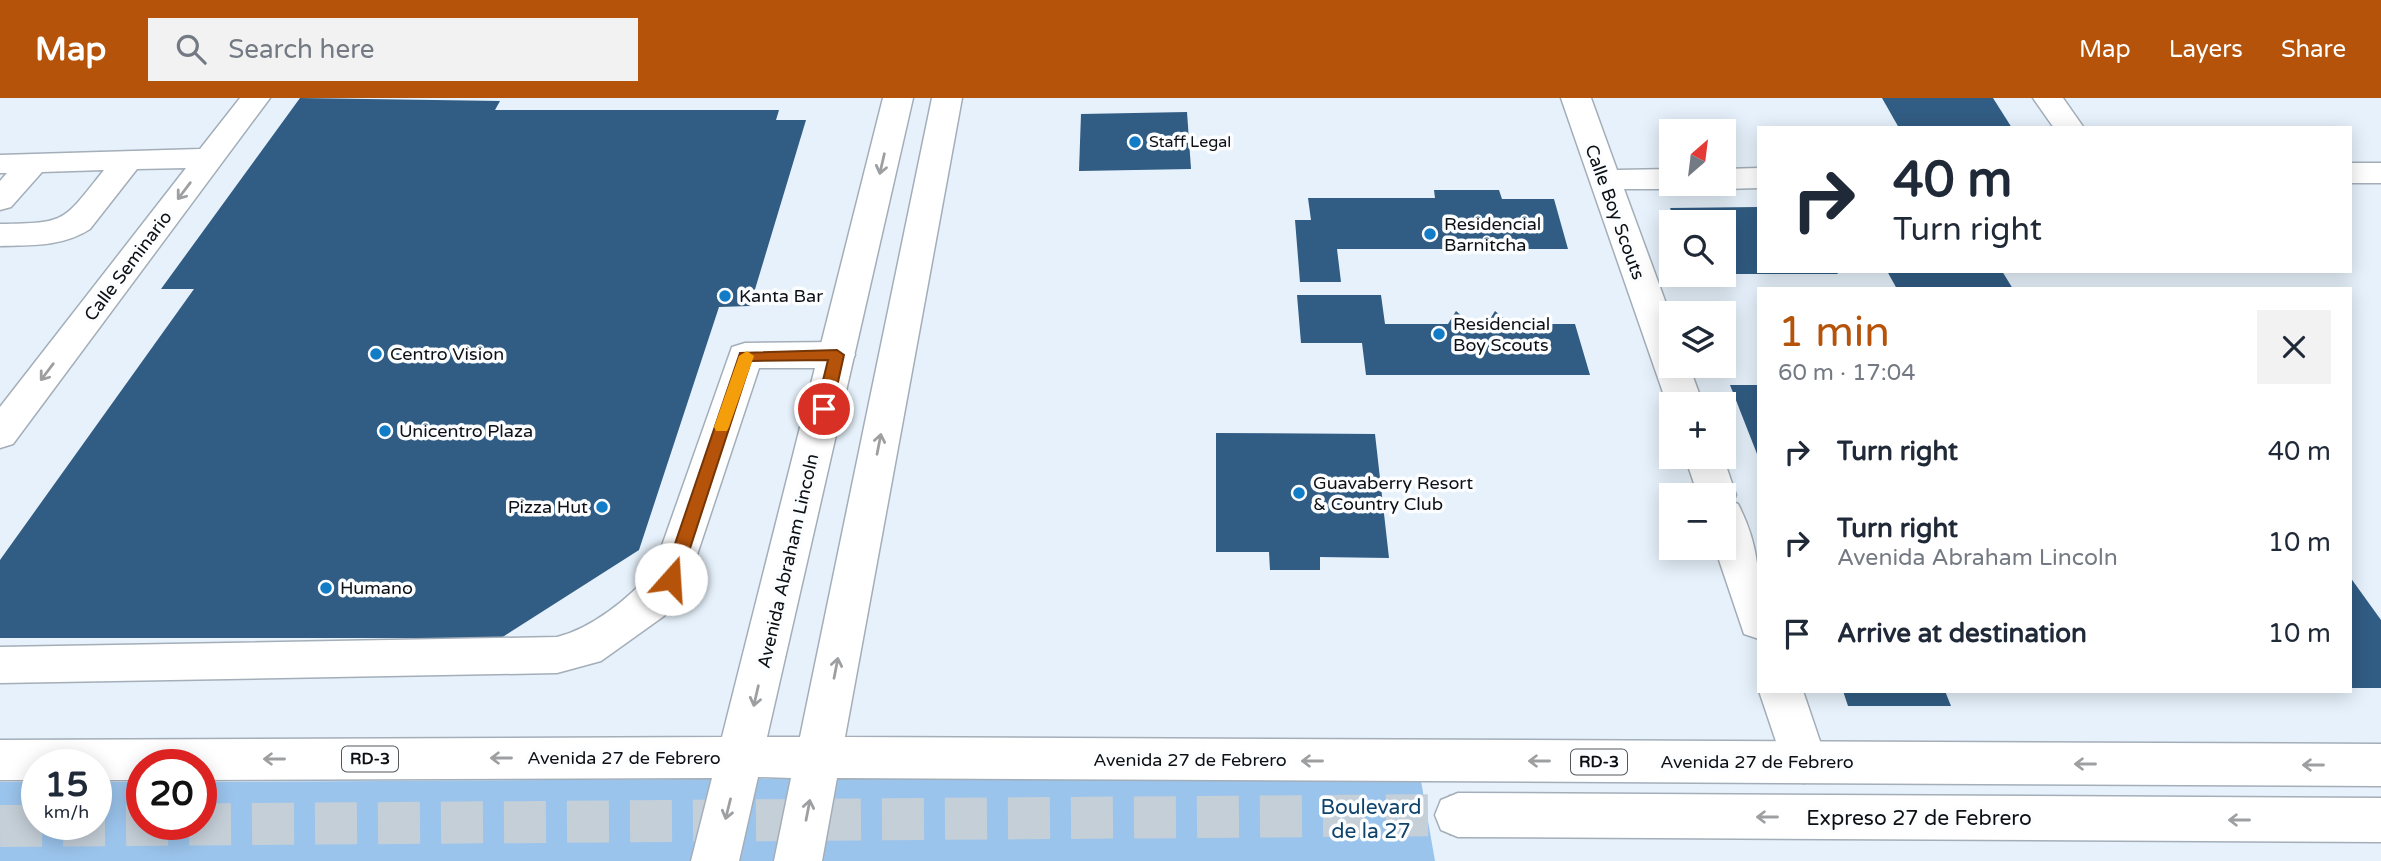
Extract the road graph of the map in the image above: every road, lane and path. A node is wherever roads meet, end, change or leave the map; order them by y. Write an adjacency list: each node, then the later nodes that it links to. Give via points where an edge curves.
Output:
1 (255, 98): 7 (main road, Calle Seminario)
2 (898, 98): 19 (main road, Avenida Abraham Lincoln, one-way to 19)
3 (947, 98): 27 (main road, one-way to 3)
4 (1576, 98): 16 (main road, Calle Boy Scouts)
5 (2048, 98): 6 (main road)
6 (2068, 126)
7 (209, 159): 8 (main road); 21 (main road, Calle Seminario, one-way to 21)
8 (128, 161): 9 (main road); 18 (main road, via 68,230)
9 (33, 163): 10 (main road); 17 (main road)
10 (0, 164)
11 (2352, 173): 12 (main road)
12 (2381, 173)
13 (1736, 178): 14 (main road)
14 (1757, 178)
15 (1659, 179): 16 (main road)
16 (1603, 180): 20 (main road, Calle Boy Scouts)
17 (0, 200)
18 (0, 235)
19 (837, 355): 24 (main road, via 745,356 671,579 649,604 586,648 557,655); 26 (main road, Avenida Abraham Lincoln, one-way to 26)
20 (1681, 392)
21 (0, 434)
22 (1736, 552): 23 (main road)
23 (1757, 616)
24 (0, 666)
25 (1782, 693): 29 (main road)
26 (741, 757): 27 (main road, Avenida 27 de Febrero / RD-3); 28 (main road, Avenida 27 de Febrero / RD-3, one-way to 28); 33 (main road, Avenida Abraham Lincoln, one-way to 33)
27 (818, 759): 29 (main road, Avenida 27 de Febrero / RD-3, one-way to 27); 34 (main road, one-way to 27)
28 (0, 760)
29 (1804, 762): 30 (main road, Avenida 27 de Febrero / RD-3, one-way to 29)
30 (2381, 765)
31 (1458, 816): 32 (main road, Expreso 27 de Febrero, one-way to 31)
32 (2381, 820)
33 (715, 861)
34 (797, 861)

